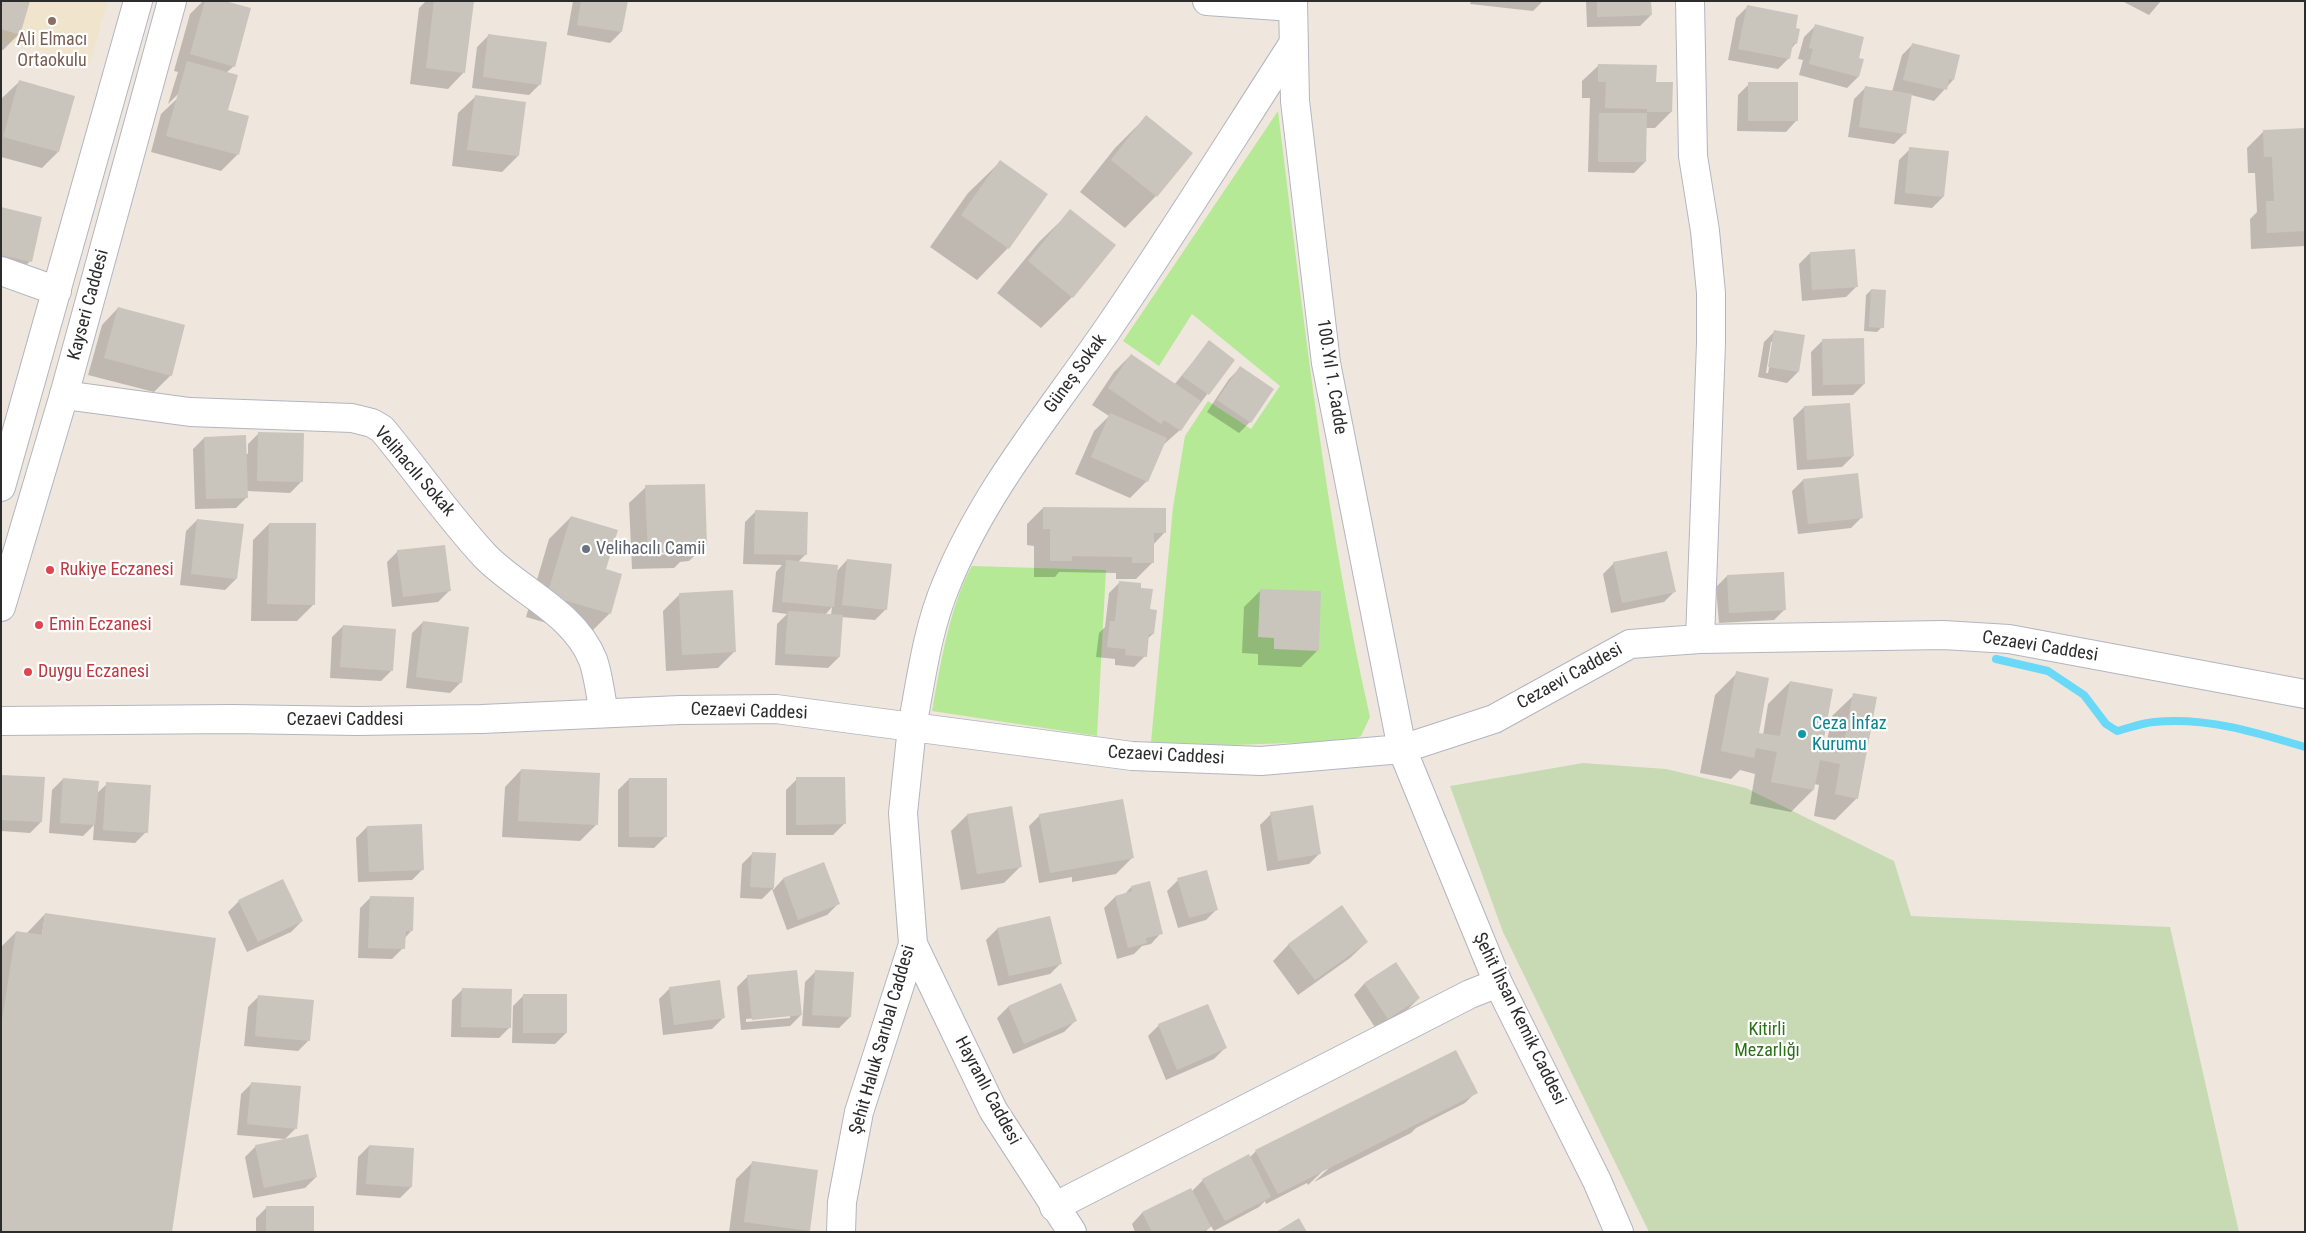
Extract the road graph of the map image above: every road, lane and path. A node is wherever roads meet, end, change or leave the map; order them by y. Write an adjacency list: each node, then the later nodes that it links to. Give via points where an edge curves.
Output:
1 (138, 1): 8 (street, Kayseri Caddesi)
2 (172, 1): 9 (street, Kayseri Caddesi)
3 (1206, 1): 5 (street)
4 (1690, 1): 12 (street, via 1693,156 1711,293)
5 (1293, 4): 6 (street, 100.Yıl 1. Cadde)
6 (1293, 44): 16 (street, Güneş Sokak, via 1143,276 978,517 940,601 930,634); 17 (street, 100.Yıl 1. Cadde, via 1295,100 1326,363)
7 (1, 271): 8 (street)
8 (57, 291): 10 (street, Kayseri Caddesi)
9 (64, 395): 11 (street, Kayseri Caddesi); 14 (street, Velihacılı Sokak, via 190,412 331,416 372,422 382,429 486,556 574,630 593,660)
10 (1, 487)
11 (1, 607)
12 (1700, 639): 13 (street, Cezaevi Caddesi, via 1943,635 2009,639); 17 (street, Cezaevi Caddesi, via 1630,644 1494,719)
13 (2305, 694)
14 (604, 712): 15 (street, Cezaevi Caddesi, via 482,719 356,721); 16 (street, Cezaevi Caddesi, via 776,709)
15 (1, 721)
16 (912, 727): 17 (street, Cezaevi Caddesi, via 1132,756 1261,761); 18 (street, Şehit Haluk Sarıbal Caddesi, via 903,814)
17 (1402, 749): 19 (street, Şehit İhsan Kemik Caddesi)
18 (913, 944): 20 (street, Hayranlı Caddesi, via 993,1110); 21 (street, Şehit Haluk Sarıbal Caddesi, via 859,1112 842,1202)
19 (1498, 983): 20 (street, via 1470,994); 23 (street, Şehit İhsan Kemik Caddesi, via 1593,1172)
20 (1054, 1207): 22 (street, Hayranlı Caddesi)
21 (841, 1232)
22 (1072, 1232)
23 (1619, 1232)

